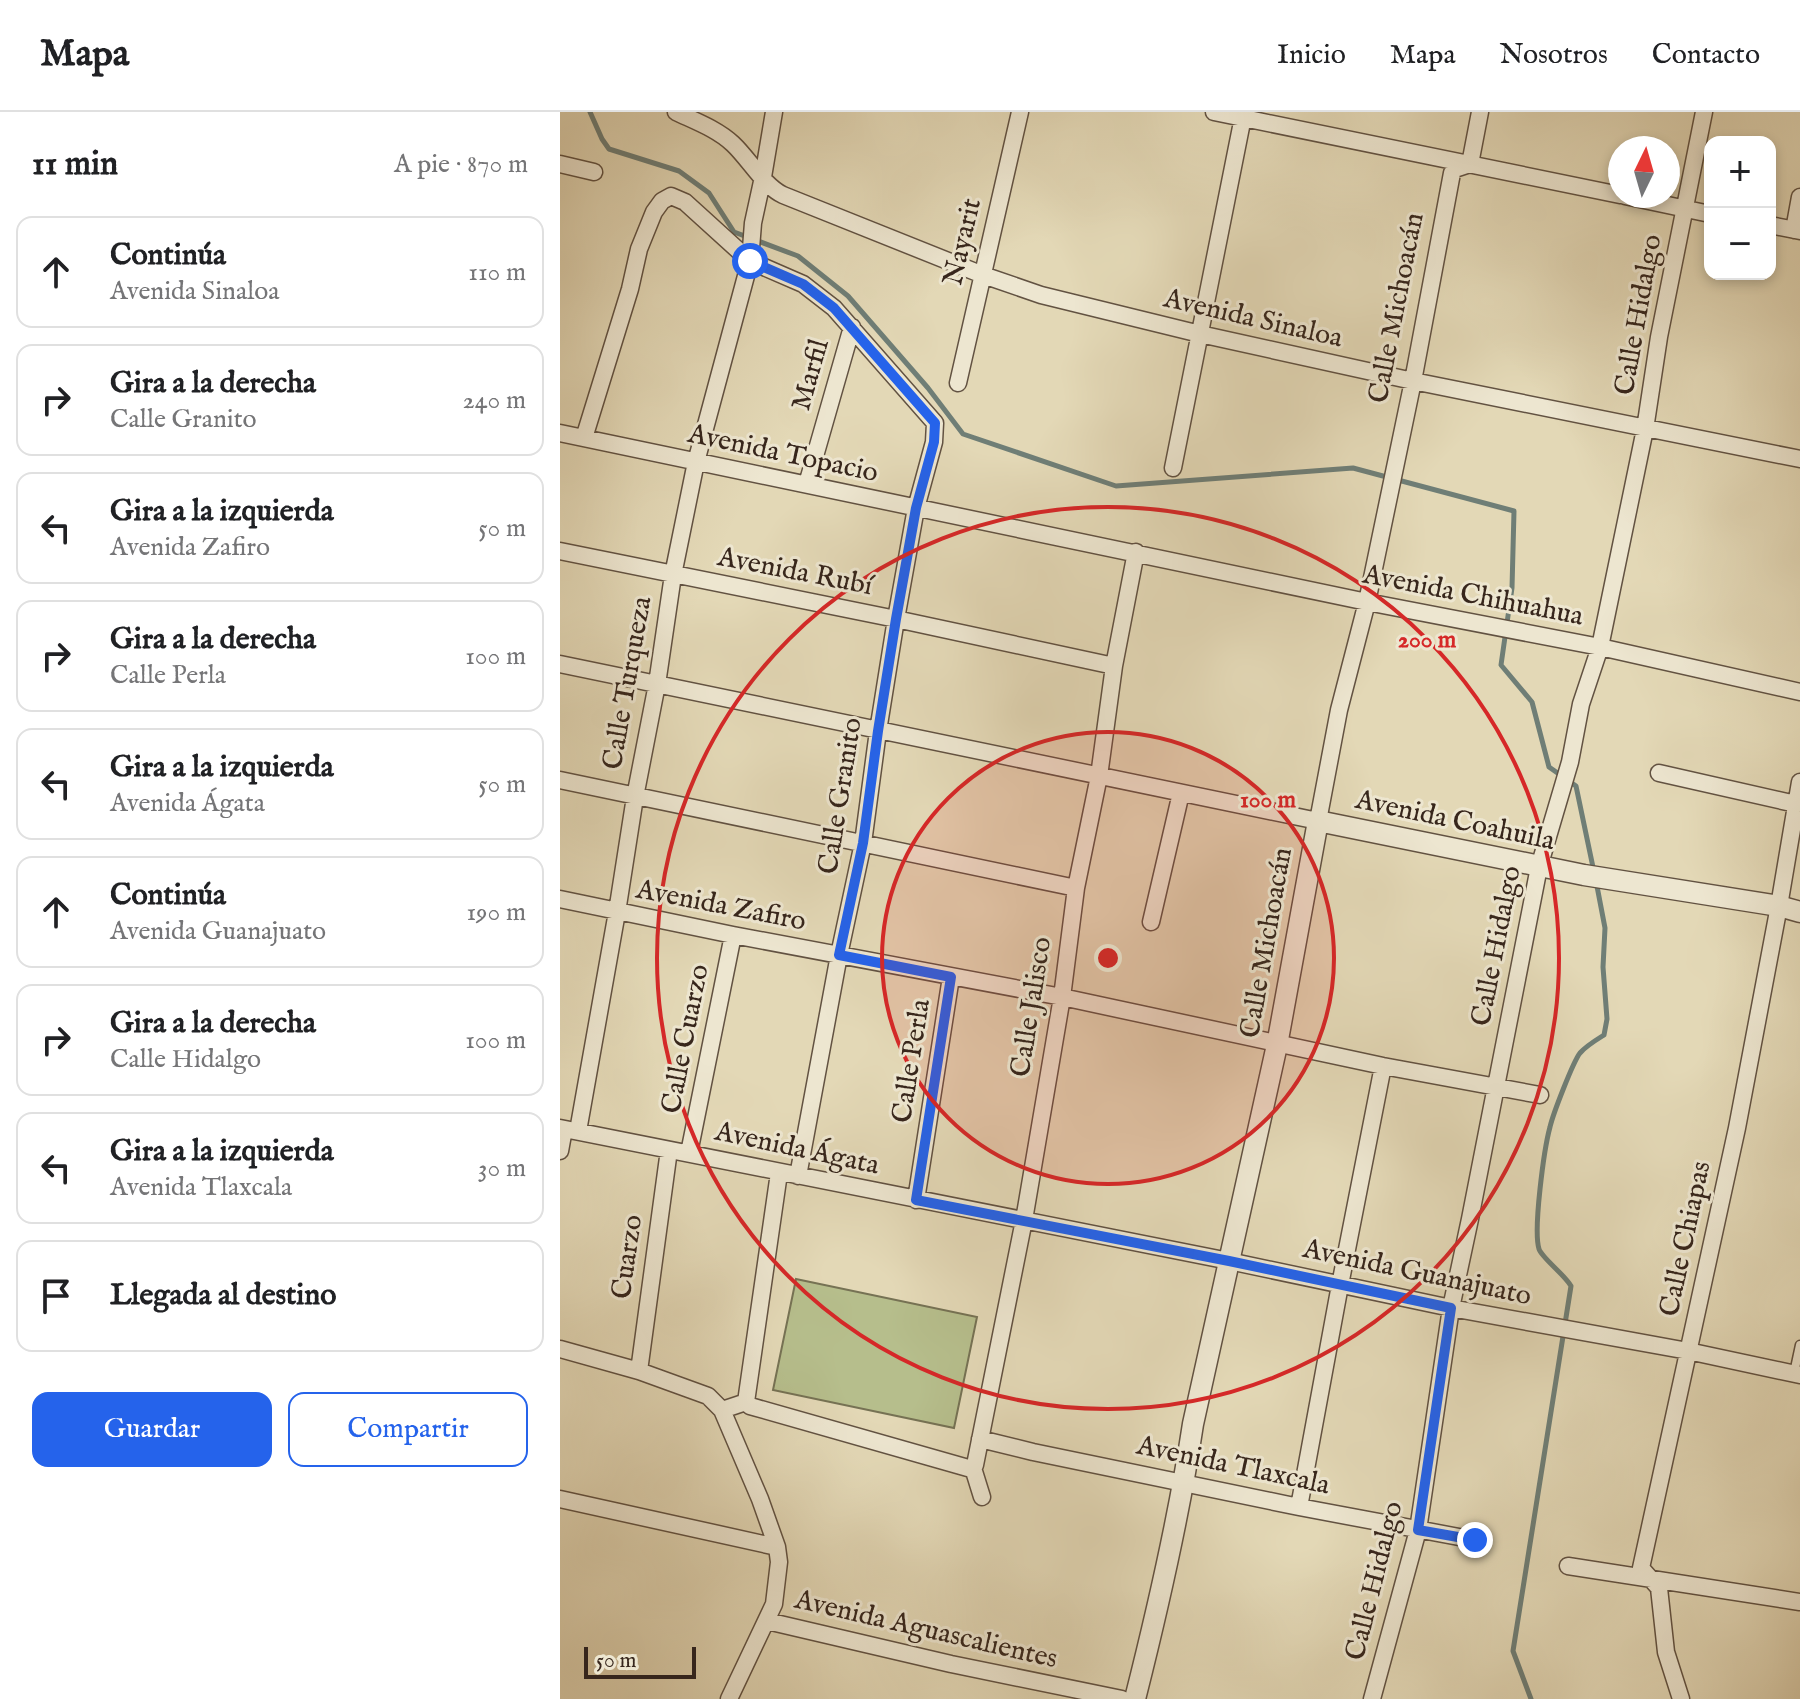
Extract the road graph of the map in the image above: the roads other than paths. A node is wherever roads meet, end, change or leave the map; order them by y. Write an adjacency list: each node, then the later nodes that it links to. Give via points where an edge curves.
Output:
1 (676, 112): 11 (street, Avenida Sinaloa, via 731,142)
2 (774, 112): 11 (street, Calle Turqueza)
3 (1020, 112): 20 (street, Nayarit)
4 (1214, 112): 7 (street)
5 (1480, 112): 9 (street, Calle Michoacán)
6 (1704, 112): 15 (street, Calle Hidalgo)
7 (1243, 115): 9 (street); 22 (street)
8 (560, 164): 10 (street)
9 (1470, 164): 12 (street); 23 (street, Calle Michoacán, via 1452,173)
10 (594, 172)
11 (763, 177): 19 (street, Calle Turqueza); 20 (street, Avenida Sinaloa, via 783,195)
12 (1608, 193)
13 (1800, 197): 18 (street)
14 (1680, 208): 15 (street)
15 (1685, 209): 16 (street); 25 (street, Calle Hidalgo)
16 (1704, 213)
17 (1776, 226): 18 (street)
18 (1797, 231)
19 (750, 255): 21 (street, via 803,284); 27 (street, via 685,202 671,196 662,201 639,249); 29 (street, Calle Turqueza)
20 (983, 275): 22 (street, Avenida Sinaloa, via 1041,295); 24 (street, Nayarit)
21 (852, 327): 31 (street, Marfil); 32 (street, Calle Granito, via 935,423)
22 (1200, 334): 23 (street, Avenida Sinaloa); 30 (street)
23 (1413, 381): 25 (street, Avenida Sinaloa); 36 (street, Calle Michoacán)
24 (958, 383)
25 (1645, 429): 28 (street, Avenida Sinaloa); 38 (street, Calle Hidalgo)
26 (560, 433): 27 (street, Avenida Topacio)
27 (584, 438): 29 (street, Avenida Topacio)
28 (1800, 459)
29 (696, 462): 31 (street, Avenida Topacio); 35 (street, Calle Turqueza)
30 (1173, 468)
31 (807, 484): 32 (street, Avenida Topacio)
32 (916, 508): 34 (street, Avenida Topacio); 37 (street, Calle Granito)
33 (560, 551): 35 (street, Avenida Rubí)
34 (1136, 552): 36 (street, Avenida Chihuahua); 40 (street, Calle Jalisco)
35 (673, 575): 37 (street, Avenida Rubí); 41 (street, Calle Turqueza)
36 (1367, 602): 38 (street, Avenida Chihuahua); 51 (street, Calle Michoacán)
37 (896, 619): 40 (street, Avenida Rubí); 43 (street, Calle Granito)
38 (1600, 647): 42 (street, Avenida Chihuahua); 53 (street, Calle Hidalgo)
39 (560, 664): 41 (street, Avenida Coahuila)
40 (1114, 666): 45 (street, Calle Jalisco)
41 (657, 684): 43 (street, Avenida Coahuila); 49 (street, Calle Turqueza)
42 (1800, 692)
43 (878, 731): 45 (street, Avenida Coahuila); 52 (street, Calle Granito)
44 (1659, 773): 50 (street)
45 (1099, 776): 48 (street, Avenida Coahuila); 54 (street, Calle Jalisco)
46 (560, 780): 49 (street)
47 (1800, 782): 50 (street, Calle Chiapas)
48 (1181, 793): 51 (street, Avenida Coahuila); 59 (street)
49 (635, 797): 52 (street); 57 (street, Calle Turqueza)
50 (1796, 804): 56 (street, Calle Chiapas)
51 (1318, 821): 53 (street, Avenida Coahuila); 64 (street, Calle Michoacán)
52 (863, 843): 54 (street); 61 (street, Calle Granito)
53 (1539, 867): 56 (street, Avenida Coahuila); 66 (street, Calle Hidalgo)
54 (1076, 888): 63 (street, Calle Jalisco)
55 (560, 899): 57 (street, Avenida Zafiro)
56 (1779, 906): 58 (street, Avenida Coahuila); 81 (street, Calle Chiapas)
57 (617, 912): 60 (street, Avenida Zafiro); 68 (street, Calle Turqueza)
58 (1800, 912)
59 (1151, 922)
60 (733, 935): 61 (street, Avenida Zafiro); 71 (street, Calle Cuarzo)
61 (839, 955): 62 (street, Avenida Zafiro); 73 (street, Calle Granito)
62 (951, 977): 63 (street, Avenida Zafiro); 74 (street, Calle Perla)
63 (1062, 997): 64 (street, Avenida Zafiro); 75 (street, Calle Jalisco)
64 (1277, 1045): 65 (street, Avenida Zafiro); 76 (street, Calle Michoacán)
65 (1383, 1066): 66 (street, Avenida Zafiro); 77 (street)
66 (1495, 1087): 67 (street, Avenida Zafiro); 78 (street, Calle Hidalgo)
67 (1540, 1095)
68 (567, 1130): 69 (street, Avenida Ágata); 70 (street, Calle Turqueza)
69 (669, 1150): 71 (street, Avenida Ágata); 82 (street, Cuarzo)
70 (560, 1151)
71 (689, 1153): 72 (street, Avenida Ágata)
72 (779, 1173): 73 (street, Avenida Ágata); 84 (street)
73 (798, 1176): 74 (street, Avenida Ágata)
74 (916, 1200): 75 (street, Avenida Ágata)
75 (1024, 1220): 76 (street, Avenida Guanajuato); 86 (street, Calle Jalisco)
76 (1229, 1261): 77 (street, Avenida Guanajuato); 88 (street, Calle Michoacán)
77 (1340, 1285): 78 (street, Avenida Guanajuato); 91 (street)
78 (1451, 1308): 81 (street, Avenida Guanajuato); 92 (street, Calle Hidalgo)
79 (1800, 1345): 83 (lane)
80 (560, 1349): 82 (street)
81 (1688, 1351): 83 (street, Avenida Guanajuato); 96 (street, Calle Chiapas, via 1641,1568)
82 (639, 1371): 85 (street, via 708,1396)
83 (1797, 1374)
84 (746, 1402): 85 (street); 87 (street)
85 (722, 1410): 94 (street)
86 (980, 1439): 87 (street, Calle Jalisco); 88 (street, Avenida Tlaxcala)
87 (973, 1468): 89 (street)
88 (1184, 1483): 91 (street, Avenida Tlaxcala); 101 (street, Calle Michoacán)
89 (982, 1497)
90 (560, 1499): 94 (street)
91 (1299, 1507): 92 (street, Avenida Tlaxcala)
92 (1418, 1530): 93 (street, Avenida Tlaxcala); 102 (street, Calle Hidalgo)
93 (1475, 1540)
94 (777, 1547): 98 (street, via 774,1604)
95 (1568, 1566): 96 (street)
96 (1649, 1578): 97 (street); 103 (street, Calle Chiapas, via 1659,1588 1666,1652)
97 (1800, 1602)
98 (767, 1621): 99 (street); 100 (street, Avenida Aguascalientes)
99 (729, 1699)
100 (1122, 1699)
101 (1135, 1699)
102 (1372, 1699)
103 (1681, 1699)

